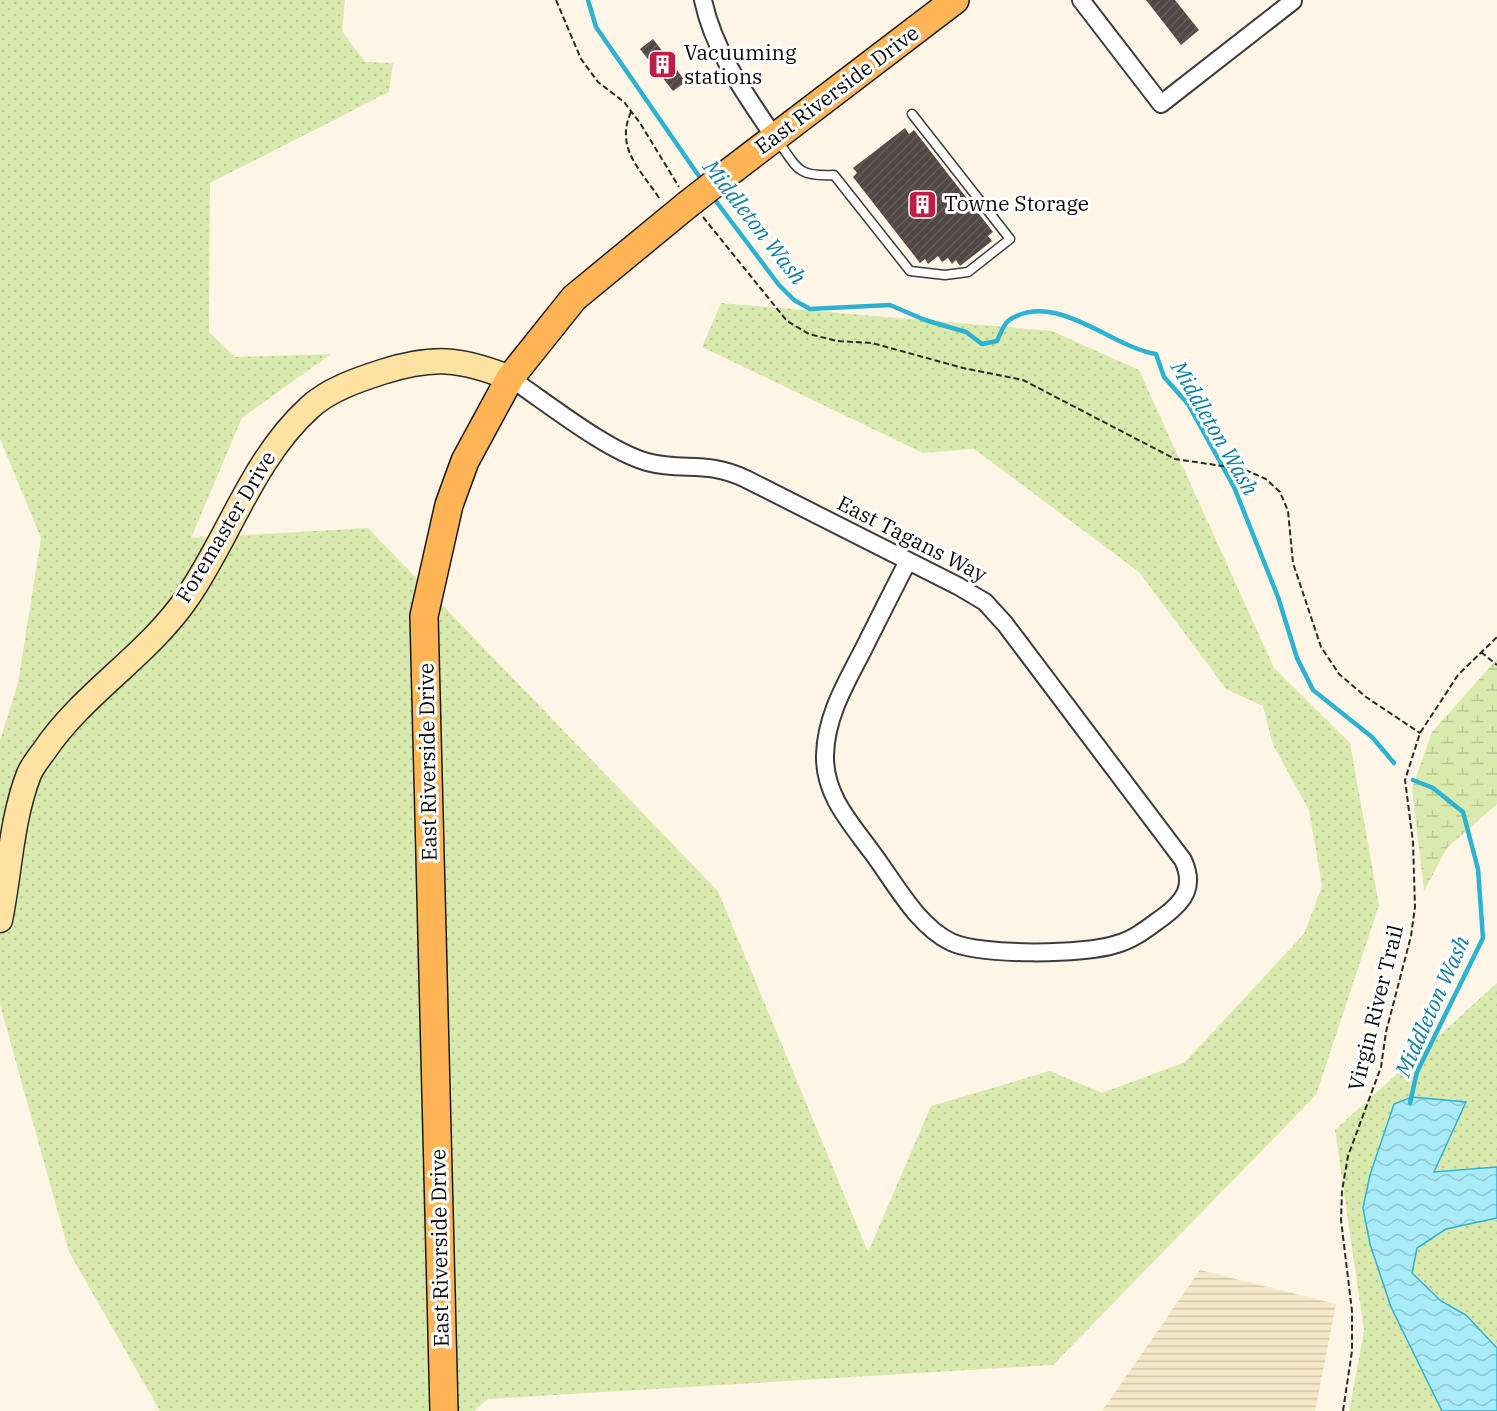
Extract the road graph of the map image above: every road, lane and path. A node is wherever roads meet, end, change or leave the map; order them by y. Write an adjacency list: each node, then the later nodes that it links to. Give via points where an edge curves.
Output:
1 (556, 0): 6 (path, via 581,59 598,82)
2 (703, 0): 8 (street, via 732,73)
3 (956, 0): 8 (main road, East Riverside Drive)
4 (1081, 0): 5 (street, via 1161,104)
5 (1294, 0)
6 (631, 112): 9 (path, via 624,128 625,141); 10 (path)
7 (912, 114): 8 (lane, via 1010,239 968,272 945,275 910,271 834,175 802,173)
8 (775, 138): 10 (main road, East Riverside Drive, bridge)
9 (659, 198)
10 (691, 204): 11 (main road, East Riverside Drive, via 574,298); 16 (path, via 787,321 809,334 872,343 1023,380 1175,459 1243,469 1266,479 1280,492 1288,511 1293,563 1321,647 1339,674)
11 (510, 378): 12 (street, East Tagans Way, via 633,457 730,472); 17 (main road, Foremaster Drive, via 484,368 437,359 399,367 355,381 311,406 280,438 186,599 148,642 60,726 30,771 15,819); 18 (main road, East Riverside Drive, via 465,461 449,505 424,616)
12 (908, 561): 12 (street, East Tagans Way, via 973,594 995,612 1183,860 1188,877 1186,897 1139,934 1102,948 979,950 949,941 925,922 838,806 828,783 828,728)
13 (1497, 638): 14 (path, Virgin River Trail)
14 (1481, 652): 15 (path); 16 (path, Virgin River Trail, via 1458,675)
15 (1497, 665)
16 (1420, 733): 19 (path, Virgin River Trail, via 1405,780 1415,874 1411,936 1381,1067 1348,1156 1342,1191 1341,1220 1353,1311 1353,1351)
17 (0, 920)
18 (444, 1411)
19 (1343, 1411)

